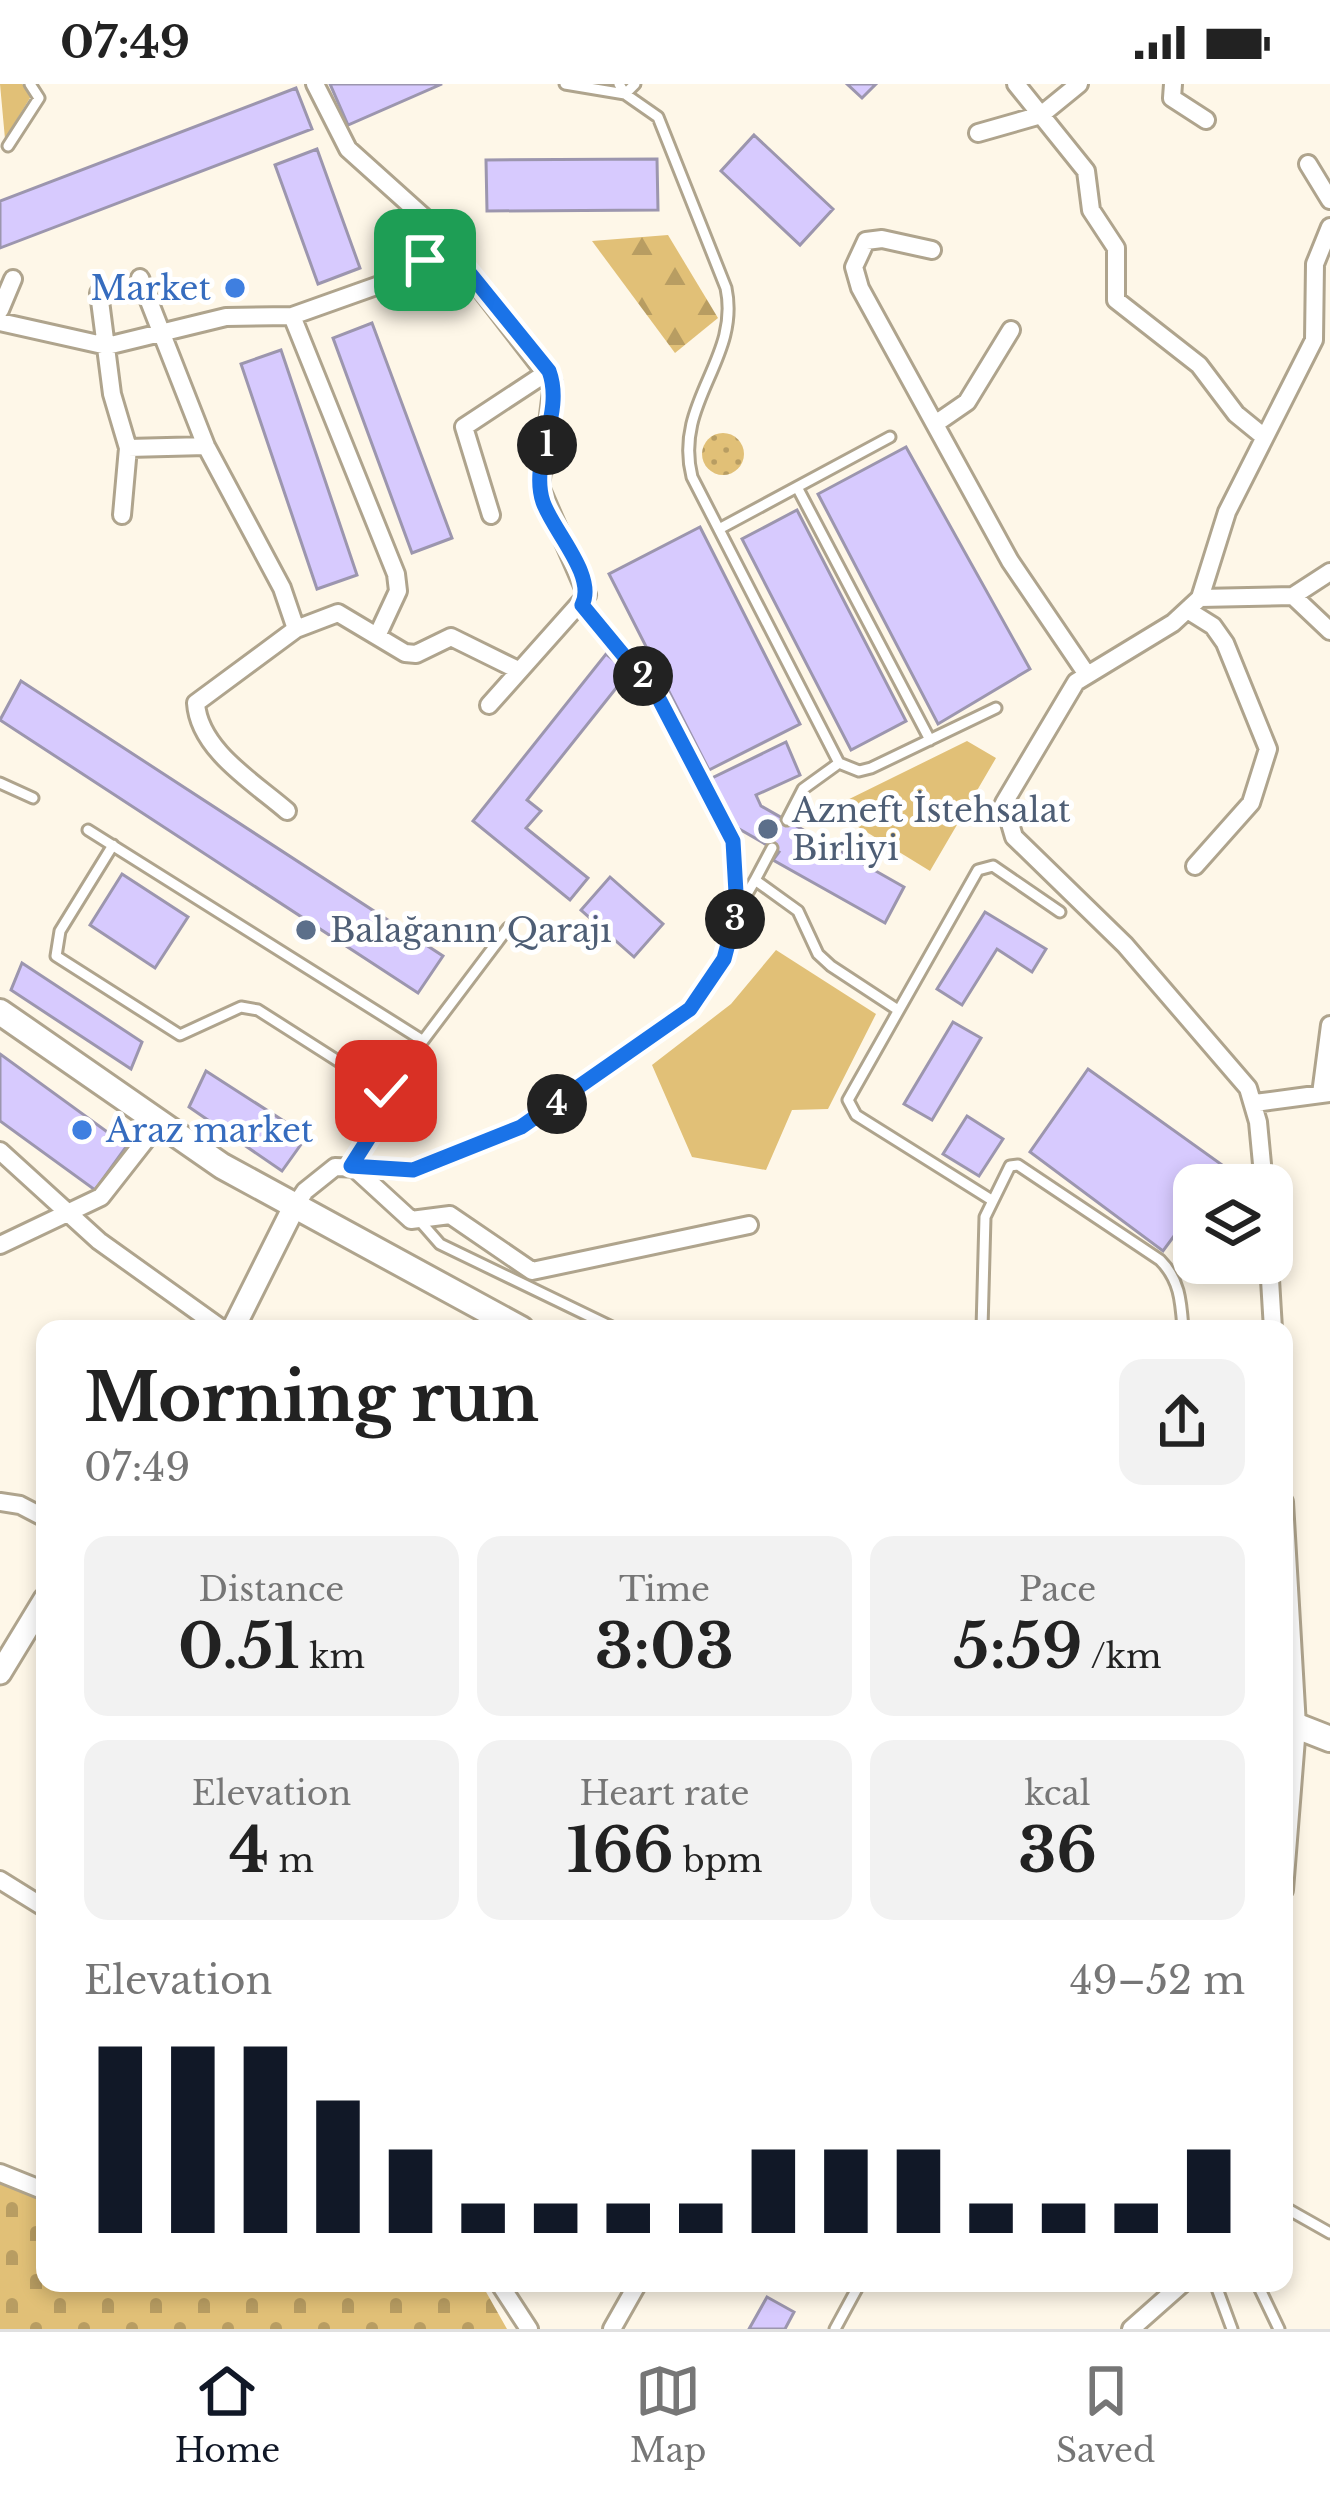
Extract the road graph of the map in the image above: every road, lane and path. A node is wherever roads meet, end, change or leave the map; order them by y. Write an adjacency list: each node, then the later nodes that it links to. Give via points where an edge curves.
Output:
1 (30, 84): 12 (lane, via 39,98)
2 (316, 84): 16 (street, via 348,149)
3 (566, 84): 8 (lane)
4 (635, 84): 8 (lane)
5 (1016, 84): 9 (street)
6 (1079, 84): 9 (street)
7 (1173, 84): 10 (street, via 1172,98)
8 (622, 89): 36 (lane, via 658,117 669,138 731,312 685,448)
9 (1041, 116): 11 (street); 29 (street, via 1086,171 1091,210 1116,248 1116,300 1199,365)
10 (1206, 120)
11 (978, 133)
12 (8, 146)
13 (1308, 164): 14 (street)
14 (1330, 200)
15 (1330, 227): 29 (street, via 1315,264 1315,340)
16 (446, 244): 22 (street, via 396,279); 27 (street)
17 (932, 250): 28 (street, via 866,242 854,267)
18 (140, 278): 25 (street)
19 (13, 279): 21 (street)
20 (99, 293): 26 (street)
21 (0, 310)
22 (292, 316): 25 (street, via 226,317); 43 (street, via 396,574 398,591)
23 (0, 322): 26 (street)
24 (1011, 330): 28 (street, via 967,402)
25 (162, 332): 26 (street); 31 (street)
26 (107, 346): 32 (street)
27 (549, 371): 35 (street, via 464,427); 39 (street, via 554,397 540,487 586,586)
28 (938, 422): 45 (street, via 1010,561)
29 (1263, 436): 40 (street)
30 (890, 437): 33 (lane)
31 (206, 446): 32 (street); 41 (street)
32 (128, 448): 34 (street)
33 (797, 487): 36 (lane); 48 (lane)
34 (122, 514)
35 (491, 515)
36 (719, 529): 49 (lane)
37 (1330, 572): 38 (street)
38 (1293, 596): 40 (street); 42 (street)
39 (582, 605): 44 (street); 59 (street, via 658,697 722,820 736,854)
40 (1195, 605): 45 (street); 57 (street, via 1225,643 1268,749 1251,803)
41 (296, 629): 43 (street, via 338,613); 52 (street, via 196,703 197,719 221,754)
42 (1330, 632)
43 (378, 634): 44 (street, via 416,654 464,640)
44 (516, 669): 46 (street)
45 (1086, 673): 68 (street, via 1011,785 1005,819 1125,945)
46 (489, 705)
47 (996, 708): 48 (lane)
48 (930, 740): 49 (lane, via 871,768)
49 (839, 763): 53 (lane, via 803,789)
50 (0, 783): 51 (lane)
51 (33, 798)
52 (287, 811)
53 (787, 820)
54 (88, 830): 55 (lane)
55 (113, 845): 65 (lane); 66 (lane, via 59,931 56,956 180,1035 241,1007 258,1010)
56 (772, 848): 58 (lane)
57 (1195, 866)
58 (755, 880): 59 (lane); 62 (lane, via 798,911 831,966)
59 (737, 910): 72 (street, via 724,959 702,996 592,1081 521,1127 435,1162 386,1171)
60 (1060, 911): 62 (lane, via 993,866 978,870)
61 (508, 928): 65 (lane)
62 (898, 1010): 73 (lane, via 850,1108)
63 (0, 1012): 69 (main road)
64 (1330, 1025): 67 (street)
65 (422, 1040): 66 (lane)
66 (386, 1091): 72 (lane)
67 (1326, 1094): 68 (street)
68 (1255, 1103): 71 (street)
69 (159, 1123): 74 (main road); 75 (street, via 125,1172)
70 (0, 1151): 75 (street)
71 (1262, 1164)
72 (351, 1166): 74 (street, via 318,1178); 76 (street, via 402,1215)
73 (990, 1198): 84 (lane); 85 (lane, via 1018,1165 1160,1260 1172,1272)
74 (293, 1208): 81 (street); 82 (main road)
75 (73, 1214): 78 (street); 80 (street)
76 (419, 1220): 77 (street, via 450,1215 532,1271); 83 (lane, via 440,1244)
77 (749, 1226)
78 (0, 1245)
79 (1270, 1284): 86 (street)
80 (210, 1320)
81 (237, 1320)
82 (504, 1320)
83 (597, 1320)
84 (983, 1320)
85 (1182, 1320)
86 (1272, 1320)
87 (0, 1502): 88 (street)
88 (36, 1513)
89 (36, 1614): 90 (street)
90 (0, 1672)
91 (1293, 1724): 92 (main road)
92 (1330, 1739)
93 (0, 1880): 94 (street)
94 (36, 1902)
95 (0, 2174): 96 (street)
96 (36, 2188)
97 (1293, 2212): 98 (lane)
98 (1330, 2233)
99 (505, 2292): 105 (street)
100 (633, 2292): 106 (street)
101 (855, 2292): 107 (lane)
102 (1173, 2292): 108 (street)
103 (1218, 2292): 109 (lane)
104 (1262, 2292): 110 (lane)
105 (529, 2329)
106 (612, 2329)
107 (835, 2329)
108 (1131, 2329)
109 (1232, 2329)
110 (1280, 2329)

